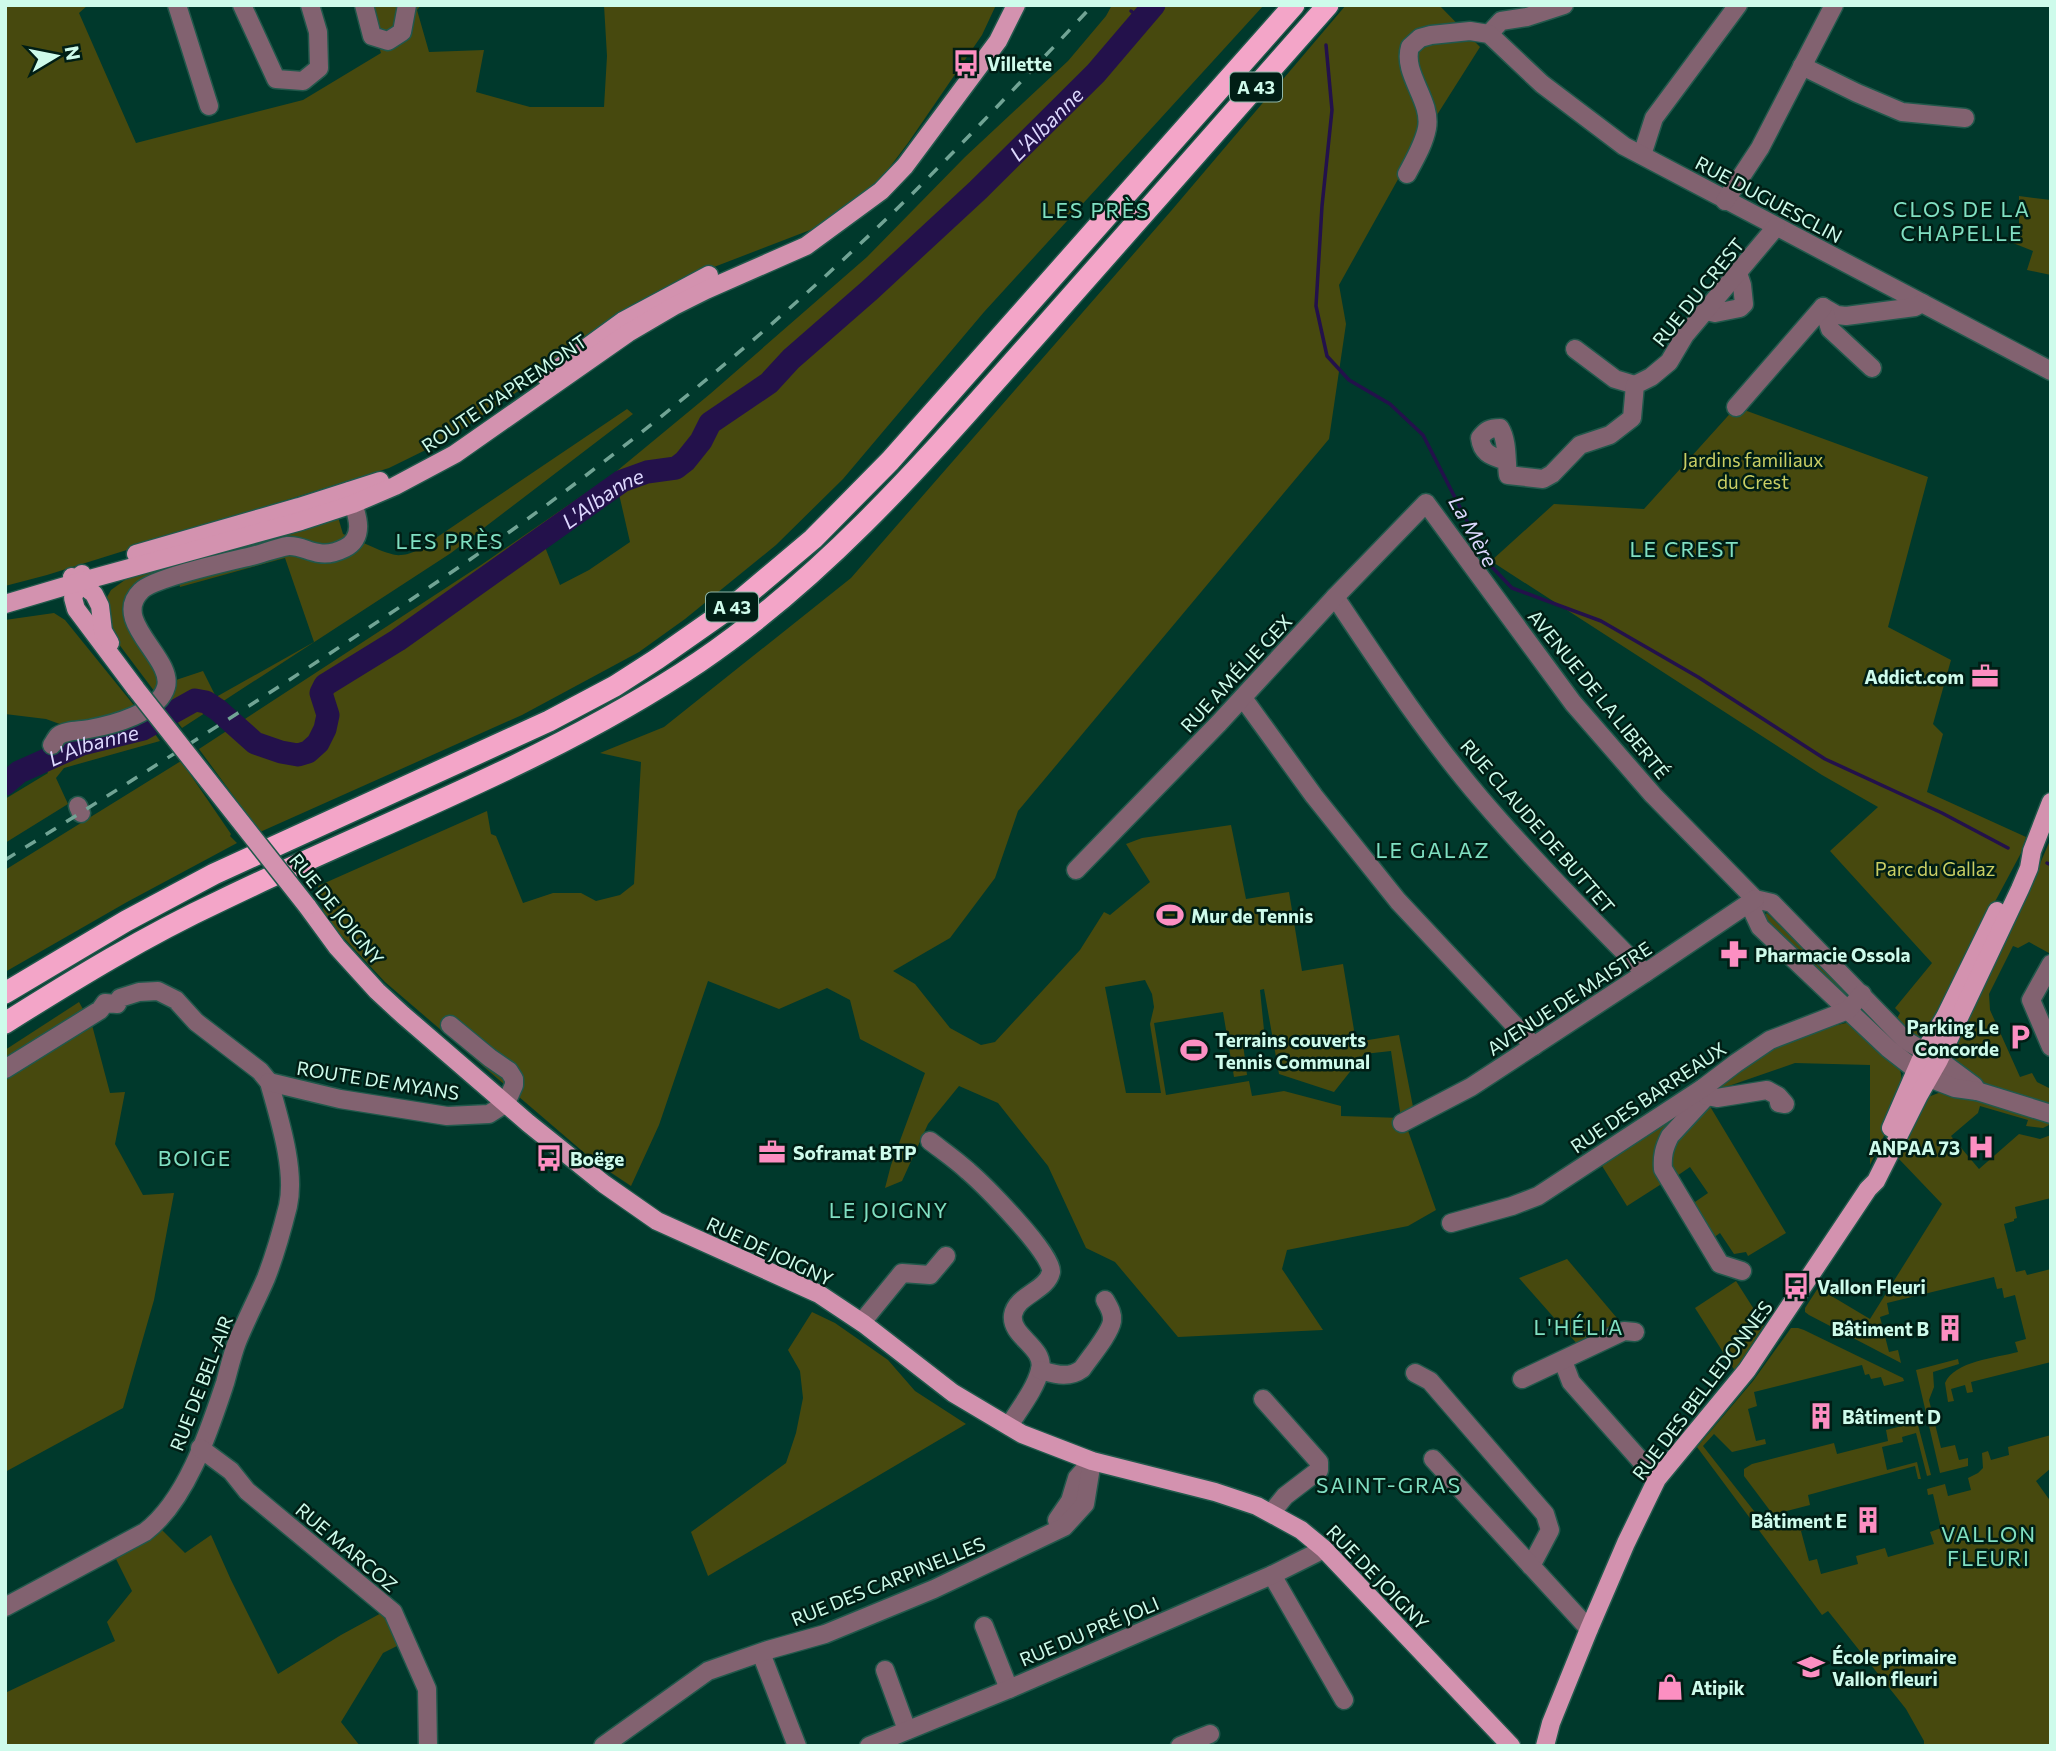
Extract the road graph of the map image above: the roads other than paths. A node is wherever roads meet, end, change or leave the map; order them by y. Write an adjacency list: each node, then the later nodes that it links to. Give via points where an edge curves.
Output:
1 (177, 5): 14 (street)
2 (242, 5): 3 (street, via 276,79 303,81 319,68 318,32)
3 (310, 5)
4 (364, 5): 5 (street, via 372,36 388,41 402,32)
5 (407, 5)
6 (1016, 5): 28 (main road, ROUTE D'APREMONT, via 998,41 905,166 844,219 702,278 634,314 452,445)
7 (1294, 5): 45 (highway, A 43, via 890,461 813,539 737,603 615,686 549,721 214,874)
8 (1328, 5): 48 (highway, A 43, via 912,475 837,551 744,629 620,712 488,779 176,922)
9 (1564, 5): 12 (street, via 1502,21)
10 (1738, 5): 16 (street, via 1654,118)
11 (1834, 5): 13 (street)
12 (1489, 34): 16 (street, RUE DUGUESCLIN, via 1548,89); 17 (street, via 1431,35 1410,47 1409,61 1428,126)
13 (1802, 66): 15 (street, via 1902,112); 18 (street, via 1760,148)
14 (209, 106)
15 (1965, 118)
16 (1642, 156): 18 (street, RUE DUGUESCLIN)
17 (1407, 174)
18 (1725, 201): 19 (street, RUE DUGUESCLIN)
19 (1776, 228): 20 (street, RUE DUGUESCLIN); 25 (street, RUE DU CREST, via 1685,335 1669,362)
20 (1922, 303): 21 (street, via 1846,316); 24 (street, RUE DUGUESCLIN)
21 (1823, 306): 23 (street, via 1830,329); 26 (street)
22 (1575, 349): 25 (street, via 1615,379)
23 (1872, 368)
24 (2051, 371)
25 (1634, 385): 27 (street, via 1632,418 1611,435 1580,445 1543,480 1508,475)
26 (1737, 408)
27 (1506, 461)
28 (351, 498): 30 (main road, ROUTE D'APREMONT, via 301,521); 31 (main road, ROUTE D'APREMONT); 39 (street, via 359,532 339,551 326,554 288,546 141,590 134,606 135,621 165,670 167,686 158,703 117,722 59,736)
29 (1426, 503): 33 (street, RUE AMÉLIE GEX); 42 (street, AVENUE DE LA LIBERTÉ, via 1573,703 1653,795)
30 (142, 565): 31 (main road, ROUTE D'APREMONT); 35 (main road, via 115,578 104,590)
31 (77, 575): 32 (main road, ROUTE D'APREMONT); 34 (main road, ROUTE D'APREMONT); 35 (main road, RUE DE JOIGNY); 36 (main road)
32 (5, 592)
33 (1335, 597): 38 (street, RUE AMÉLIE GEX); 44 (street, RUE CLAUDE DE BUTTET, via 1402,697 1480,798)
34 (5, 606): 36 (main road, via 45,602)
35 (100, 606): 37 (main road, RUE DE JOIGNY, via 103,631)
36 (76, 609): 37 (main road, RUE DE JOIGNY)
37 (136, 689): 59 (main road, RUE DE JOIGNY, bridge, via 337,947 377,991)
38 (1243, 698): 41 (street, RUE AMÉLIE GEX); 50 (street, via 1398,901)
39 (52, 744)
40 (2051, 802): 52 (main road, RUE DES BELLEDONNES, via 2020,889)
41 (1076, 870)
42 (1755, 899): 44 (street, AVENUE DE MAISTRE); 46 (street, AVENUE DE LA LIBERTÉ, via 1772,903); 47 (street, AVENUE DE LA LIBERTÉ, via 1760,927)
43 (2051, 964): 51 (street, via 2031,1000)
44 (1645, 974): 50 (street, AVENUE DE MAISTRE)
45 (5, 993)
46 (1862, 995): 47 (street, RUE DES BARREAUX); 52 (street, AVENUE DE LA LIBERTÉ, via 1905,1040)
47 (1848, 1010): 54 (street, AVENUE DE LA LIBERTÉ); 57 (street, RUE DES BARREAUX, via 1770,1040)
48 (5, 1023)
49 (450, 1025): 59 (street, via 509,1071 514,1085)
50 (1535, 1046): 61 (street, AVENUE DE MAISTRE)
51 (2051, 1047)
52 (1931, 1056): 54 (main road, RUE DES BELLEDONNES); 56 (street, AVENUE DE LA LIBERTÉ)
53 (5, 1069): 55 (street, ROUTE DE MYANS, via 105,1003 117,1004 120,998 158,991 176,1000 196,1022 260,1070)
54 (1923, 1074): 56 (street, AVENUE DE LA LIBERTÉ, via 1955,1088); 78 (main road, RUE DES BELLEDONNES, via 1868,1189 1747,1370)
55 (269, 1083): 59 (street, ROUTE DE MYANS, via 447,1116 489,1114); 75 (street, RUE DE BEL-AIR, via 291,1173 290,1196 266,1276 236,1344)
56 (1977, 1091): 60 (street, AVENUE DE LA LIBERTÉ)
57 (1705, 1092): 58 (street, via 1717,1098 1767,1090); 63 (street, RUE DES BARREAUX, via 1538,1196); 65 (street, via 1670,1136 1663,1152 1663,1169 1720,1264)
58 (1778, 1096)
59 (506, 1103): 67 (main road, RUE DE JOIGNY, via 657,1221 818,1294)
60 (2051, 1114)
61 (1402, 1123)
62 (930, 1141): 70 (street, via 969,1171 1051,1265 1046,1281 1013,1314 1014,1323 1041,1361)
63 (1451, 1223)
64 (946, 1256): 67 (street, via 930,1275 902,1273)
65 (1742, 1271)
66 (1105, 1300): 70 (street, via 1111,1310 1110,1328 1082,1369 1067,1376)
67 (862, 1322): 74 (main road, RUE DE JOIGNY, via 953,1393)
68 (1635, 1332): 69 (street, via 1624,1331)
69 (1563, 1361): 72 (street); 78 (street, via 1571,1382)
70 (1040, 1370): 74 (street)
71 (1415, 1373): 81 (street, via 1430,1381 1545,1514 1550,1530)
72 (1522, 1379)
73 (1263, 1399): 79 (street, via 1319,1462 1319,1470)
74 (1009, 1426): 77 (main road, RUE DE JOIGNY)
75 (200, 1448): 83 (street, RUE DE BEL-AIR, via 157,1523); 93 (street, RUE MARCOZ, via 393,1612 427,1689)
76 (1433, 1459): 81 (street)
77 (1092, 1461): 79 (main road, RUE DE JOIGNY, via 1215,1492); 86 (street, RUE DES CARPINELLES, via 1044,1536 934,1589 825,1634)
78 (1657, 1479): 85 (main road, RUE DES BELLEDONNES)
79 (1272, 1512): 80 (main road, RUE DE JOIGNY)
80 (1324, 1549): 82 (street, RUE DU PRÉ JOLI); 92 (main road, RUE DE JOIGNY)
81 (1531, 1566): 85 (street)
82 (1272, 1575): 88 (street, RUE DU PRÉ JOLI); 89 (street)
83 (5, 1608)
84 (984, 1626): 88 (street)
85 (1589, 1629): 98 (main road, RUE DES BELLEDONNES)
86 (761, 1653): 94 (street, RUE DES CARPINELLES, via 708,1671); 95 (street)
87 (885, 1670): 90 (street)
88 (1009, 1689): 90 (street, RUE DU PRÉ JOLI)
89 (1344, 1700)
90 (907, 1730): 96 (street, RUE DU PRÉ JOLI)
91 (1210, 1734): 97 (street)
92 (1508, 1745)
93 (428, 1746)
94 (603, 1746)
95 (797, 1746)
96 (869, 1746)
97 (1180, 1746)
98 (1545, 1746)

